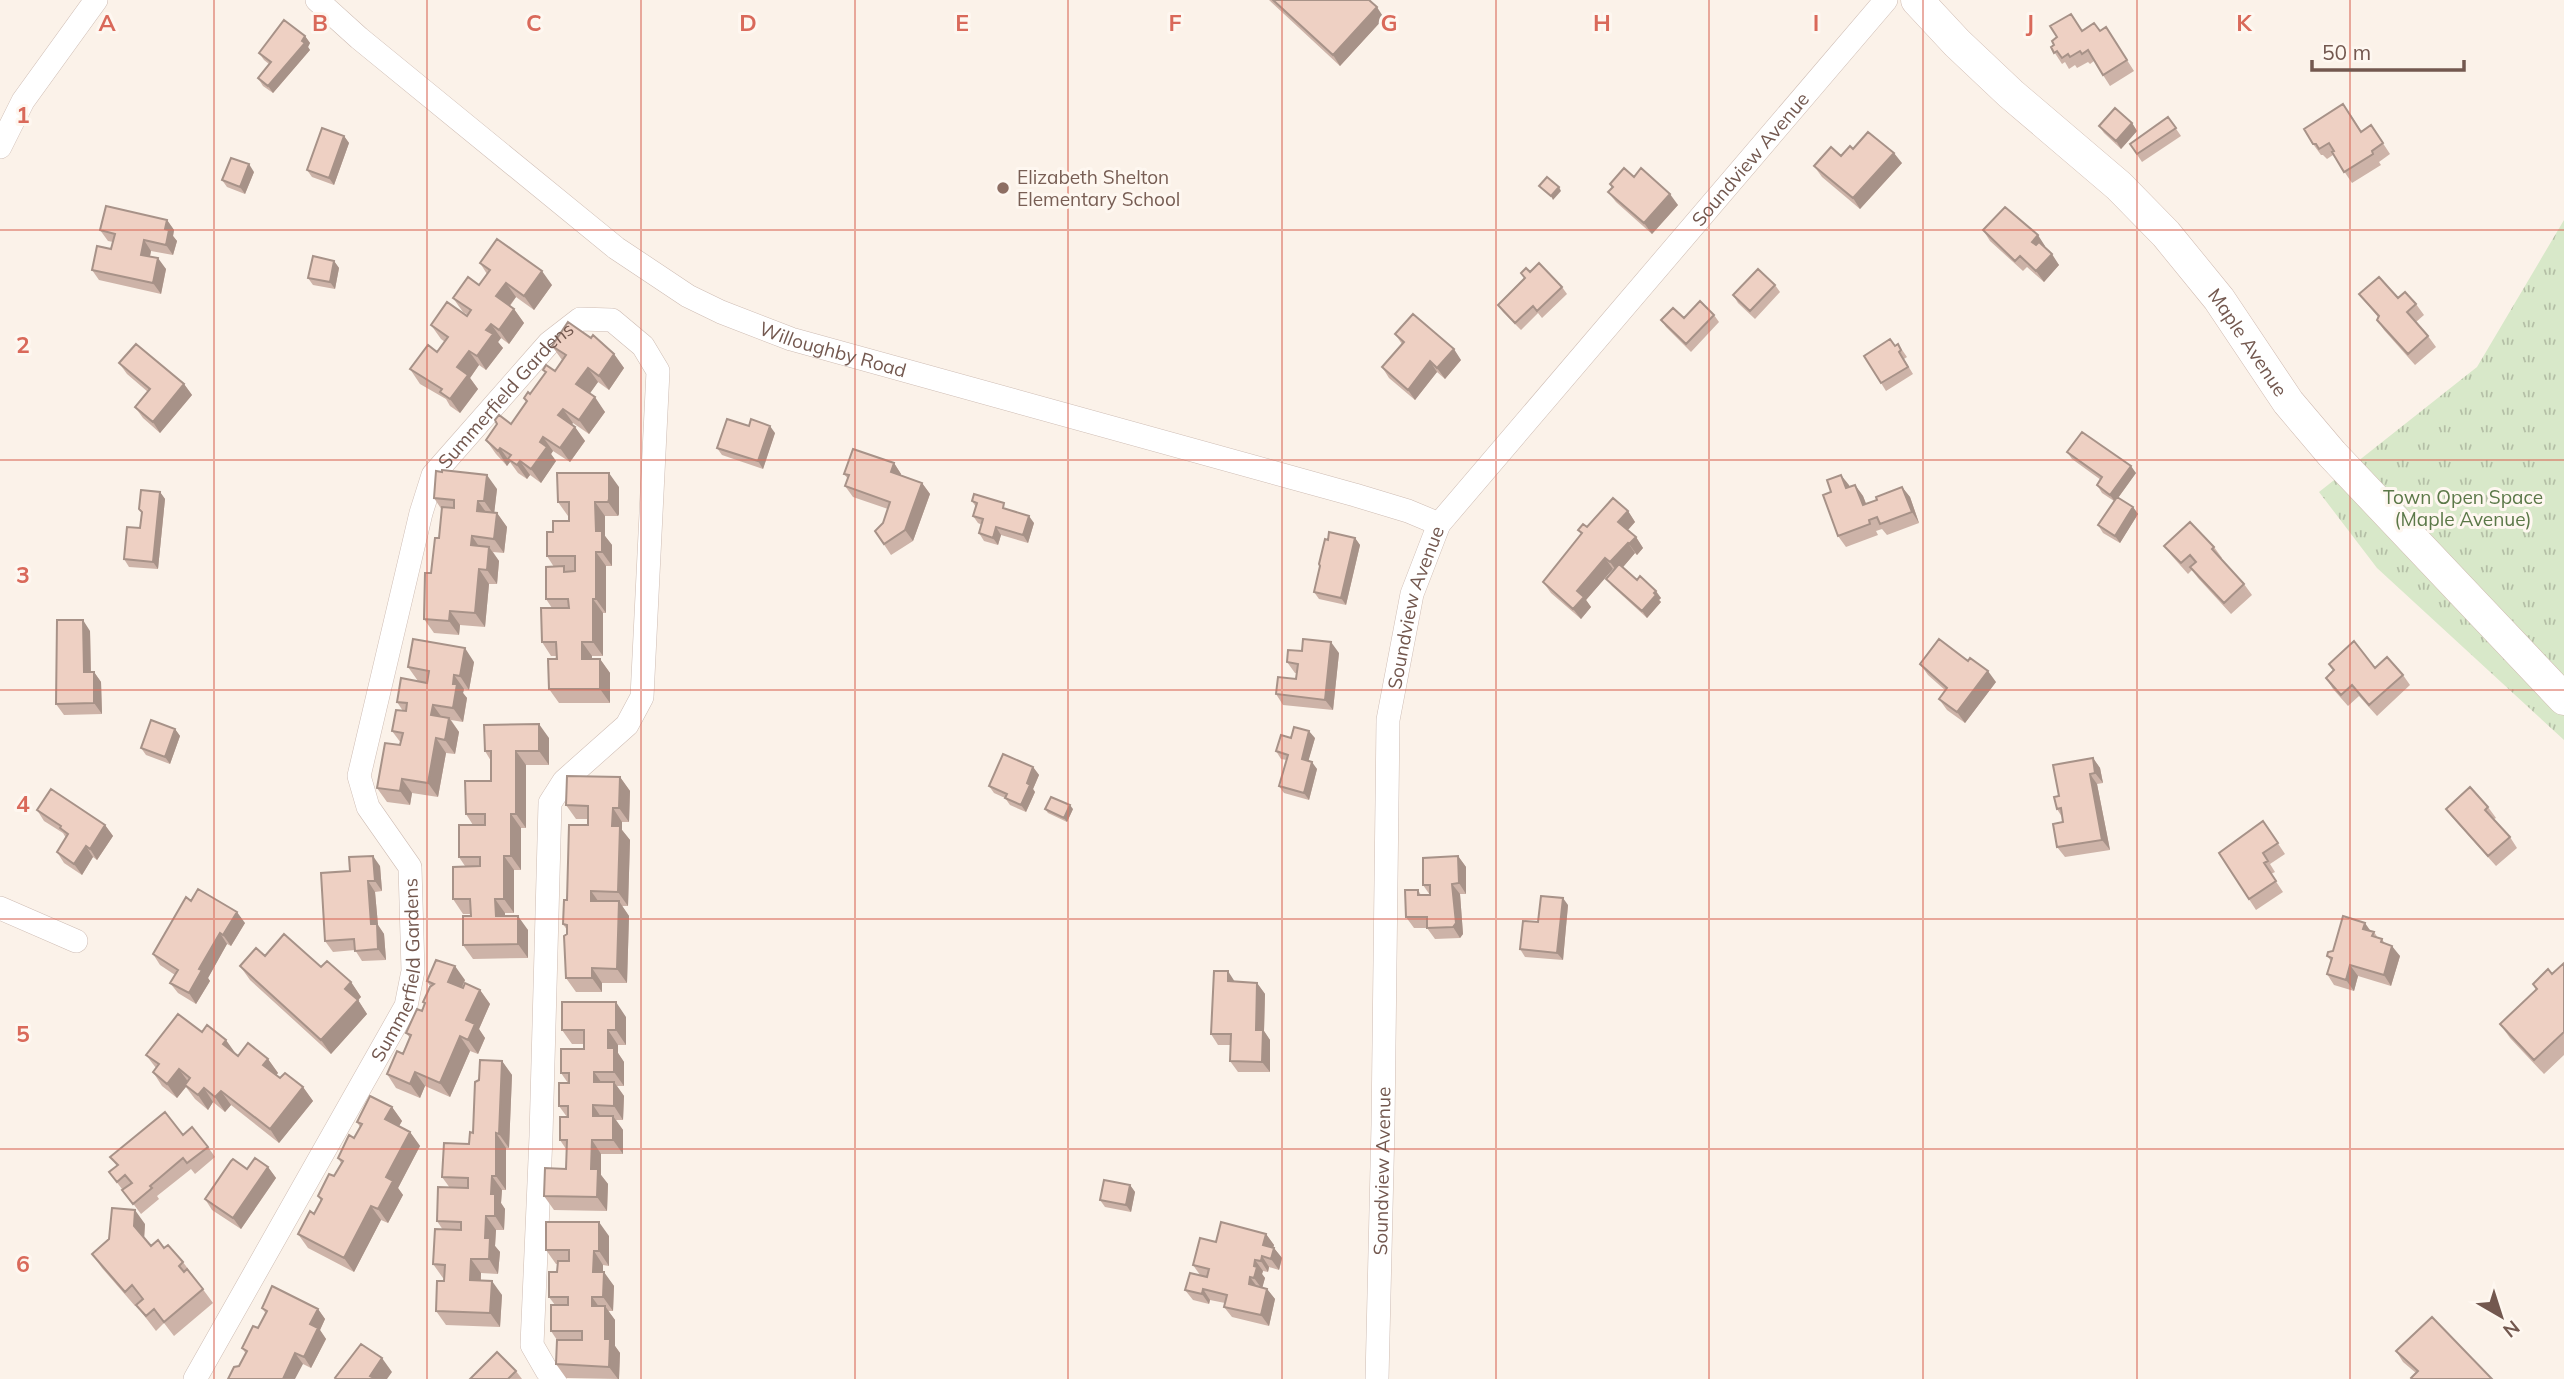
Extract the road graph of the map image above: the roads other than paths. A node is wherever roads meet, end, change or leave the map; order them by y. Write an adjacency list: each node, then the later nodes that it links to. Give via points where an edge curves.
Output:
1 (96, 0): 5 (street, via 23,101)
2 (317, 0): 6 (street, Willoughby Road, via 616,248 657,278 721,312 803,343 1355,495)
3 (1886, 0): 6 (street, Soundview Avenue)
4 (1917, 0): 7 (main road, Maple Avenue, via 2011,94 2119,186 2166,234 2219,299 2288,402 2332,454)
5 (0, 146)
6 (1439, 524): 12 (street, Soundview Avenue, via 1412,594 1388,720)
7 (2564, 699)
8 (0, 908): 9 (street)
9 (76, 941)
10 (195, 1379): 11 (street, Summerfield Gardens, via 406,1006 413,971 410,867 368,807 359,776 433,475 548,343 580,319 611,320 643,346 658,371 642,697 627,725 564,781 550,803 532,1345)
11 (555, 1379)
12 (1377, 1379)

